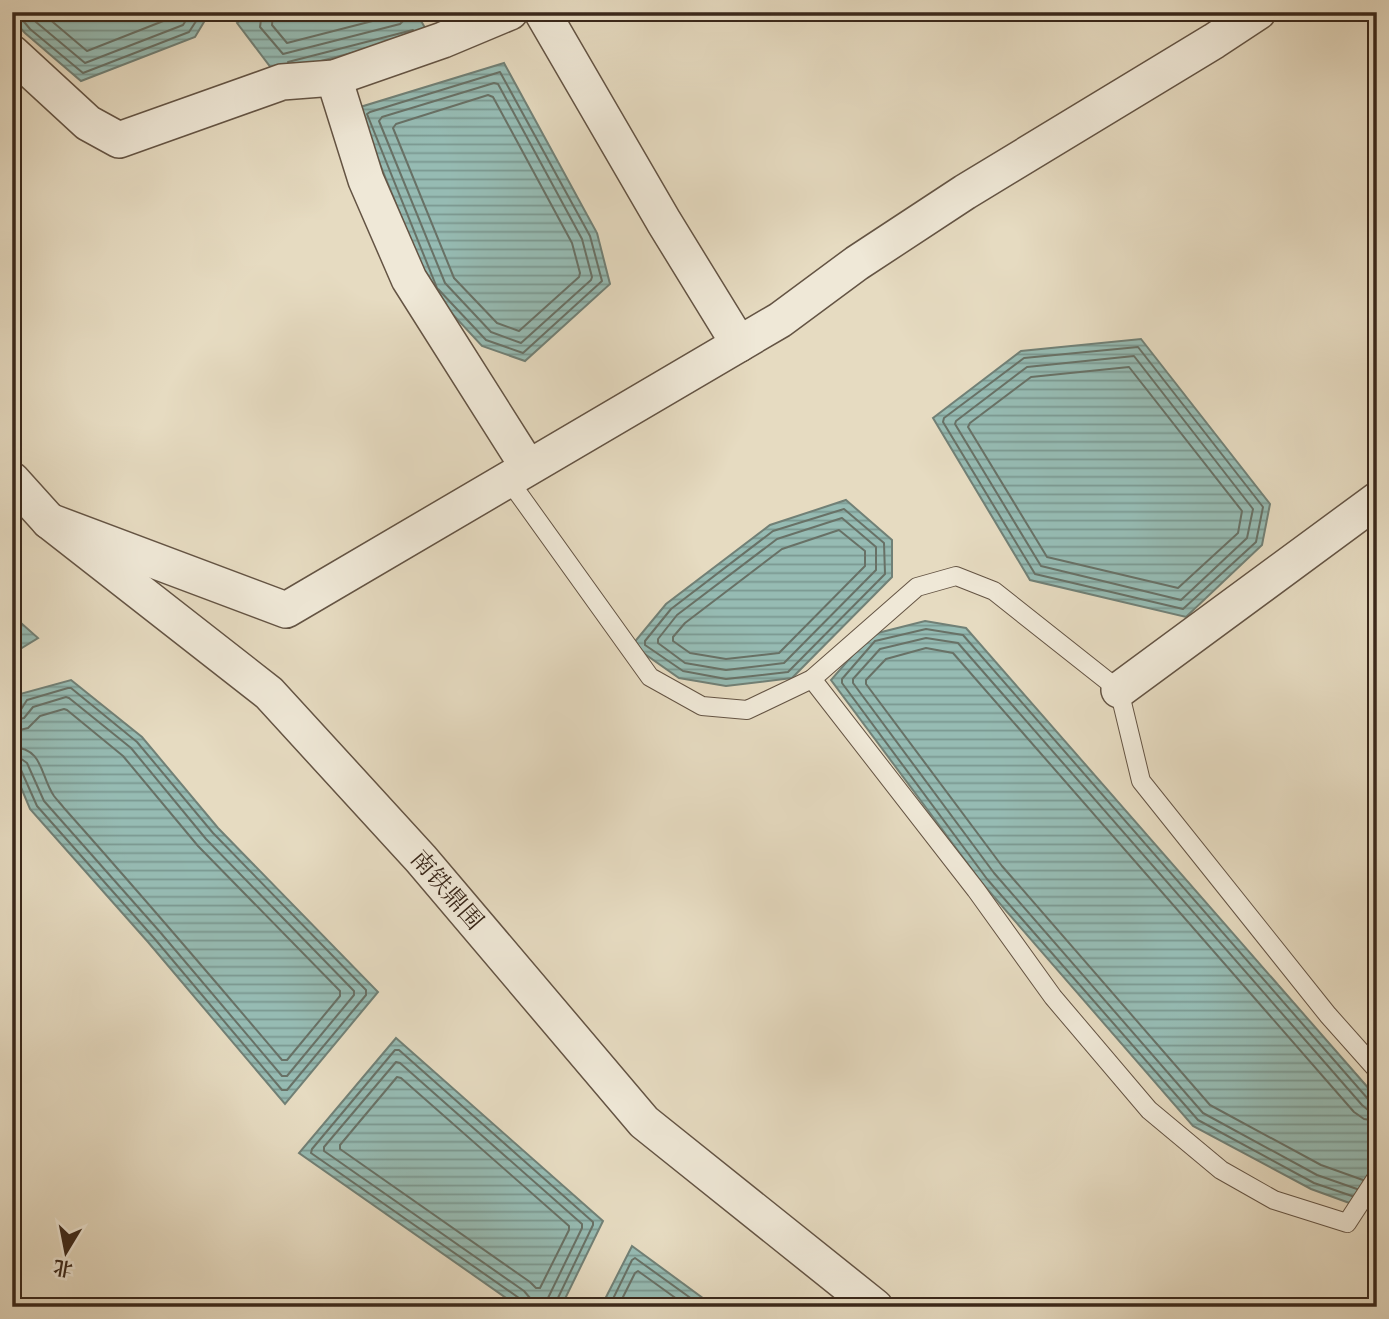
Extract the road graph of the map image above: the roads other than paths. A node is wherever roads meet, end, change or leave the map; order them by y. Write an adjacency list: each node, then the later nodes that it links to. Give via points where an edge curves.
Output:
1 (510, 12): 5 (street)
2 (542, 12): 6 (street)
3 (1258, 12): 6 (street, via 965,192)
4 (12, 53): 5 (street, via 88,123 119,140 282,82)
5 (334, 78): 7 (street, via 366,180 410,279)
6 (739, 344): 7 (street)
7 (518, 473): 10 (street, via 286,610); 11 (lane, via 650,677 702,706 747,710)
8 (12, 480): 10 (street, 南铁鼎围)
9 (1377, 500): 12 (street)
10 (49, 521): 15 (street, 南铁鼎围, via 269,693 421,859 644,1122)
11 (811, 679): 12 (lane, via 917,587 956,576 994,591); 14 (lane, via 976,890 1053,997 1149,1110 1221,1170 1274,1200 1347,1223)
12 (1119, 690): 13 (lane, via 1141,781)
13 (1377, 1070)
14 (1377, 1177)
15 (875, 1307)

